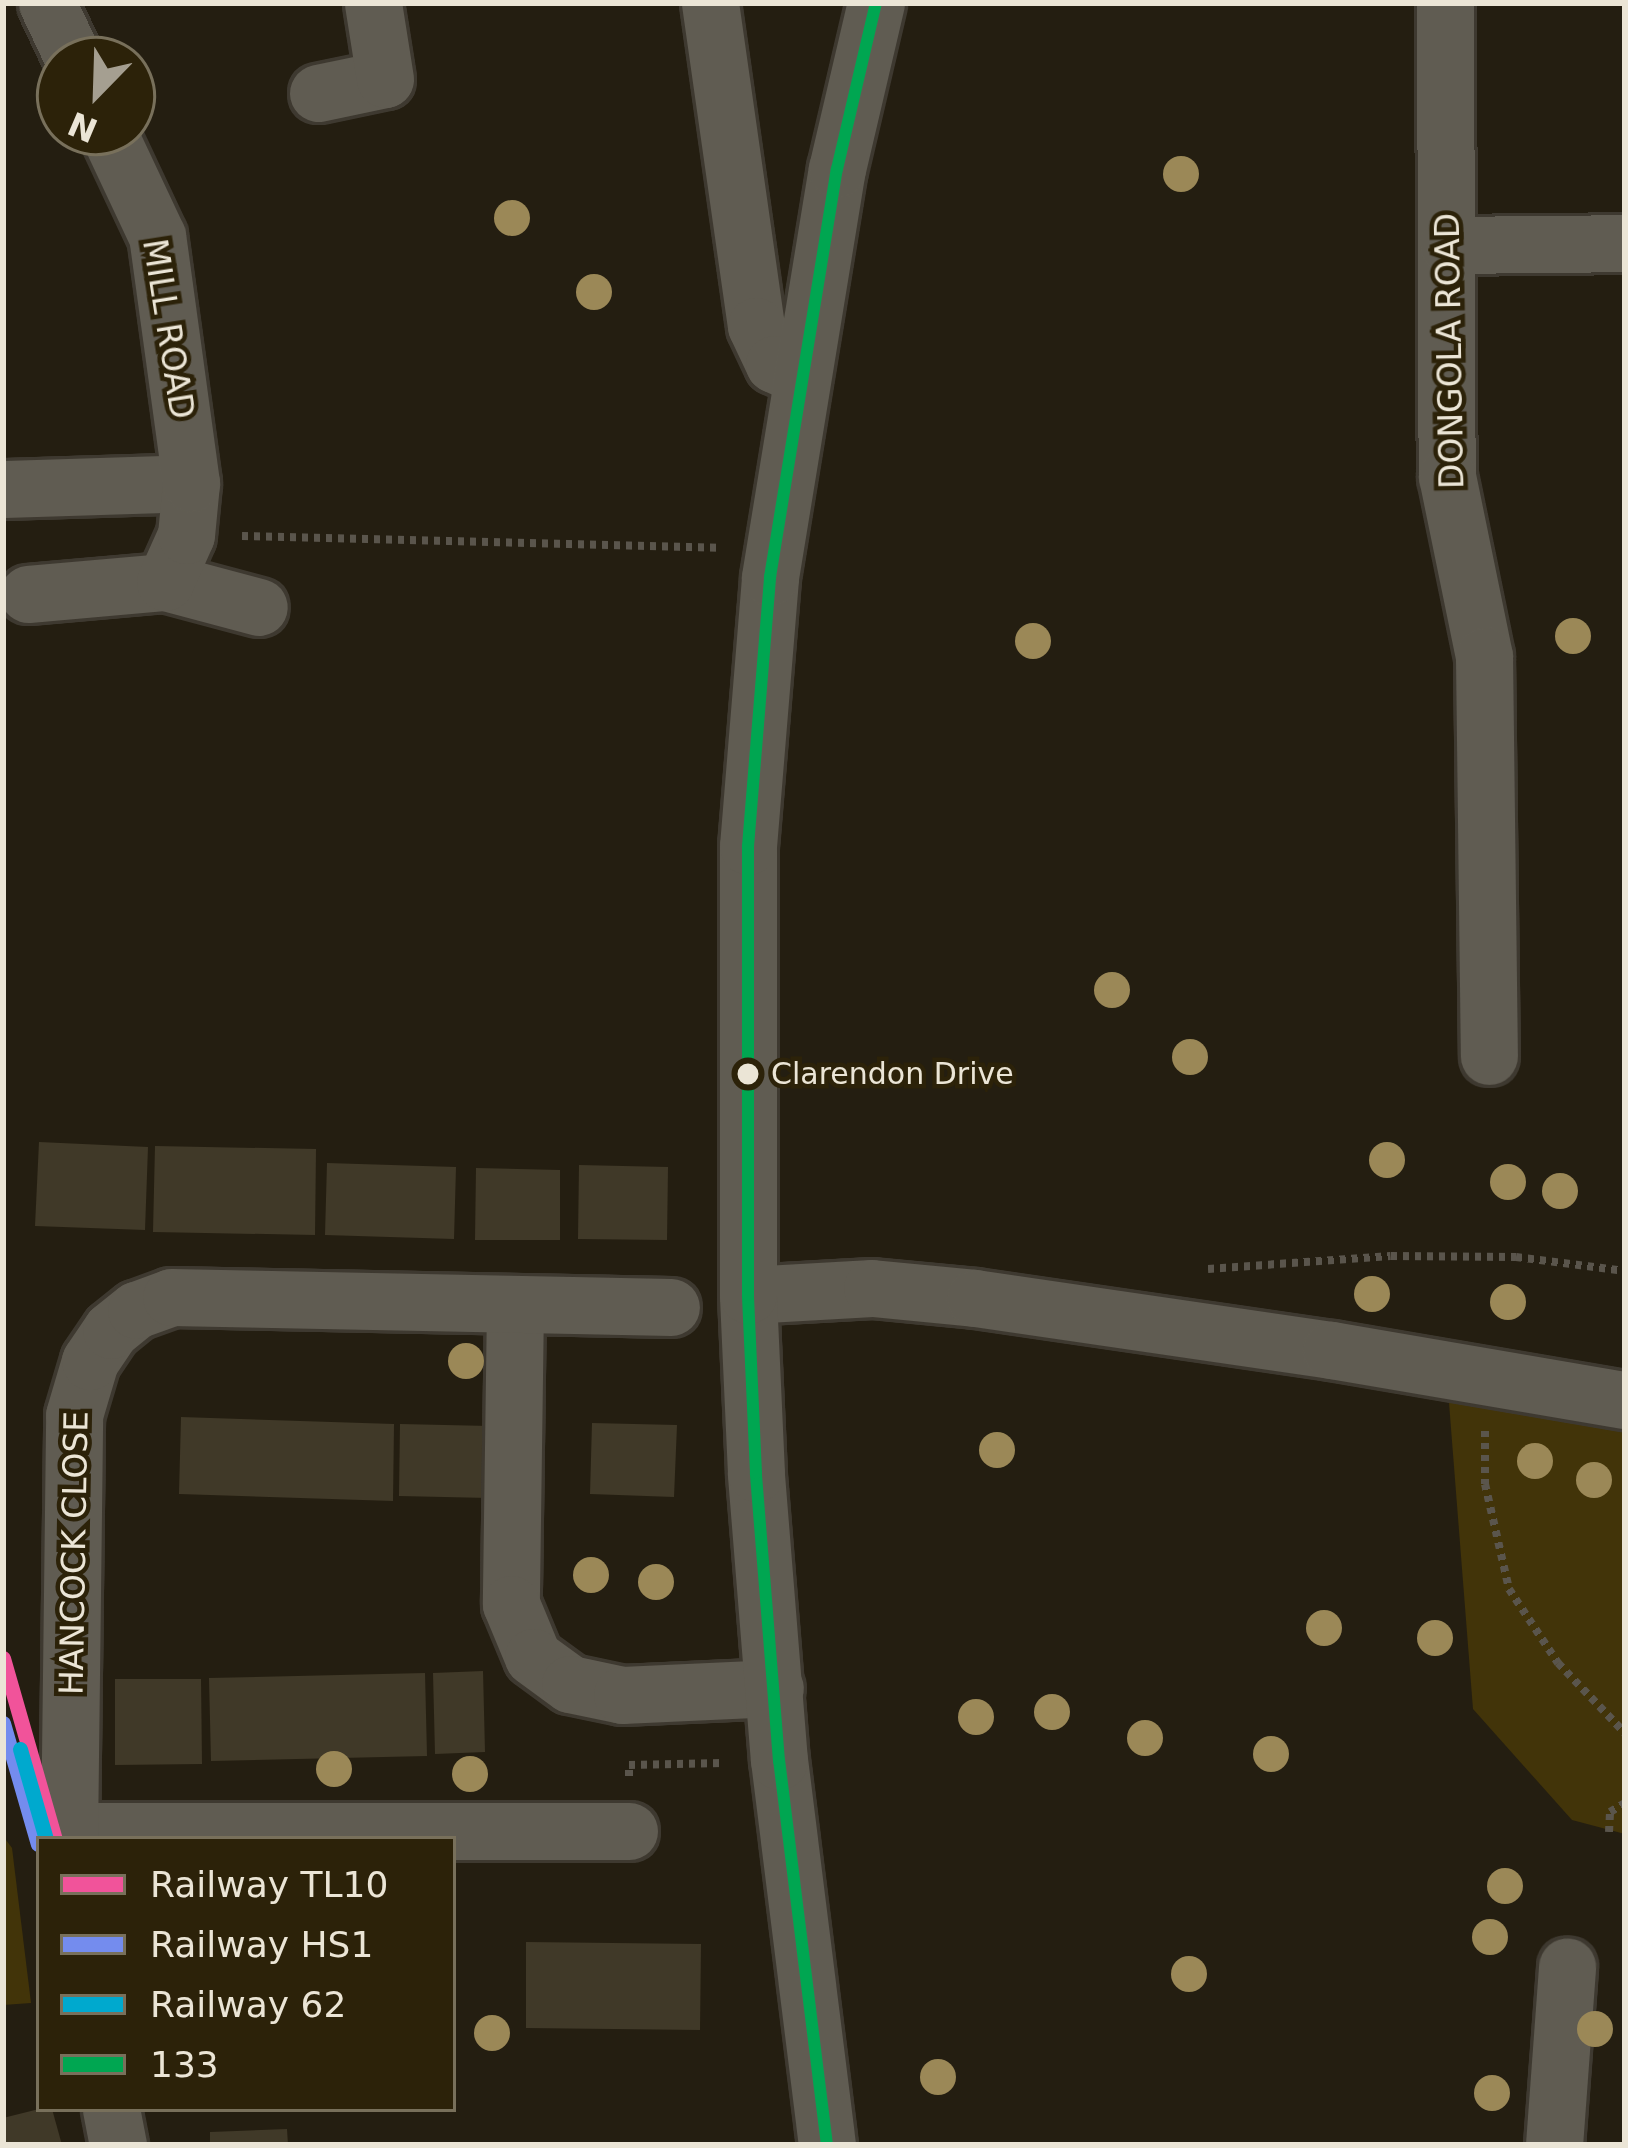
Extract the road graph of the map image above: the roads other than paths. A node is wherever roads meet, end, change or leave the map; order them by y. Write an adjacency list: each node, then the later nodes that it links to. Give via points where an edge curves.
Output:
1 (47, 3): 6 (street)
2 (374, 3): 7 (street, via 385,79)
3 (710, 3): 11 (street, via 756,326 773,364)
4 (876, 3): 11 (street)
5 (1445, 3): 10 (street, DONGOLA ROAD)
6 (63, 36)
7 (318, 93)
8 (119, 156): 13 (street, MILL ROAD, via 157,236)
9 (1625, 243): 10 (street)
10 (1448, 245): 16 (street, DONGOLA ROAD, via 1447,476 1484,656)
11 (801, 376): 17 (street, via 775,549 748,846)
12 (3, 489): 13 (street)
13 (181, 534): 14 (street); 15 (street)
14 (28, 594)
15 (259, 607)
16 (1489, 1056)
17 (748, 1295): 20 (street, via 872,1288 975,1298); 21 (street)
18 (515, 1305): 19 (street, HANCOCK CLOSE); 21 (street, via 511,1604 533,1657 570,1684 608,1693); 23 (street, HANCOCK CLOSE, via 171,1297 111,1330 90,1361 74,1415)
19 (671, 1307)
20 (1625, 1400)
21 (775, 1688): 27 (street)
22 (629, 1831): 23 (street)
23 (69, 1835)
24 (1568, 1966): 28 (street)
25 (112, 2112): 26 (street)
26 (118, 2145)
27 (827, 2145)
28 (1554, 2145)

